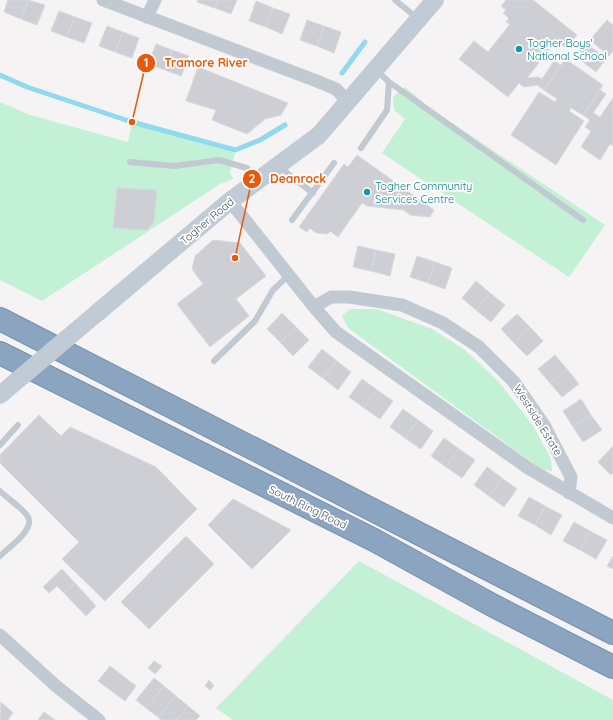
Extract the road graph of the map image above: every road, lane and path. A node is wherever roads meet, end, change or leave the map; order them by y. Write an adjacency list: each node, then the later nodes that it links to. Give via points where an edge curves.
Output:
1 (103, 0): 5 (street)
2 (155, 0): 5 (street)
3 (395, 0): 6 (lane)
4 (435, 0): 6 (street, Togher Road)
5 (147, 17): 9 (street, via 336,89)
6 (418, 19): 7 (street, Togher Road)
7 (375, 69): 8 (lane); 9 (street, Togher Road)
8 (389, 82): 10 (lane, via 387,110); 18 (lane)
9 (348, 102): 12 (street, Togher Road, via 319,135)
10 (361, 148)
11 (130, 162): 14 (lane, via 175,166 219,160 247,168)
12 (280, 163): 14 (street, Togher Road); 15 (lane, via 288,174)
13 (334, 163): 15 (lane)
14 (257, 181): 16 (street, Togher Road)
15 (313, 193): 17 (lane)
16 (230, 201): 19 (street); 24 (street, Togher Road, bridge)
17 (292, 220)
18 (583, 220)
19 (289, 275): 20 (street); 23 (lane, via 273,290 255,321)
20 (314, 307): 28 (street, via 336,332 528,468); 28 (street, Westside Estate, via 331,297 349,297 402,305 443,323 479,347 514,382 544,425 571,477)
21 (0, 319): 31 (highway)
22 (0, 353): 33 (highway, South Ring Road, via 374,540 492,605)
23 (214, 361)
24 (0, 396)
25 (18, 426): 26 (lane)
26 (0, 445)
27 (0, 491): 30 (lane, via 28,517 30,525 26,533)
28 (569, 493): 29 (street)
29 (613, 518)
30 (0, 556)
31 (613, 633)
32 (0, 635): 34 (street, via 56,686)
33 (613, 667)
34 (99, 720)

